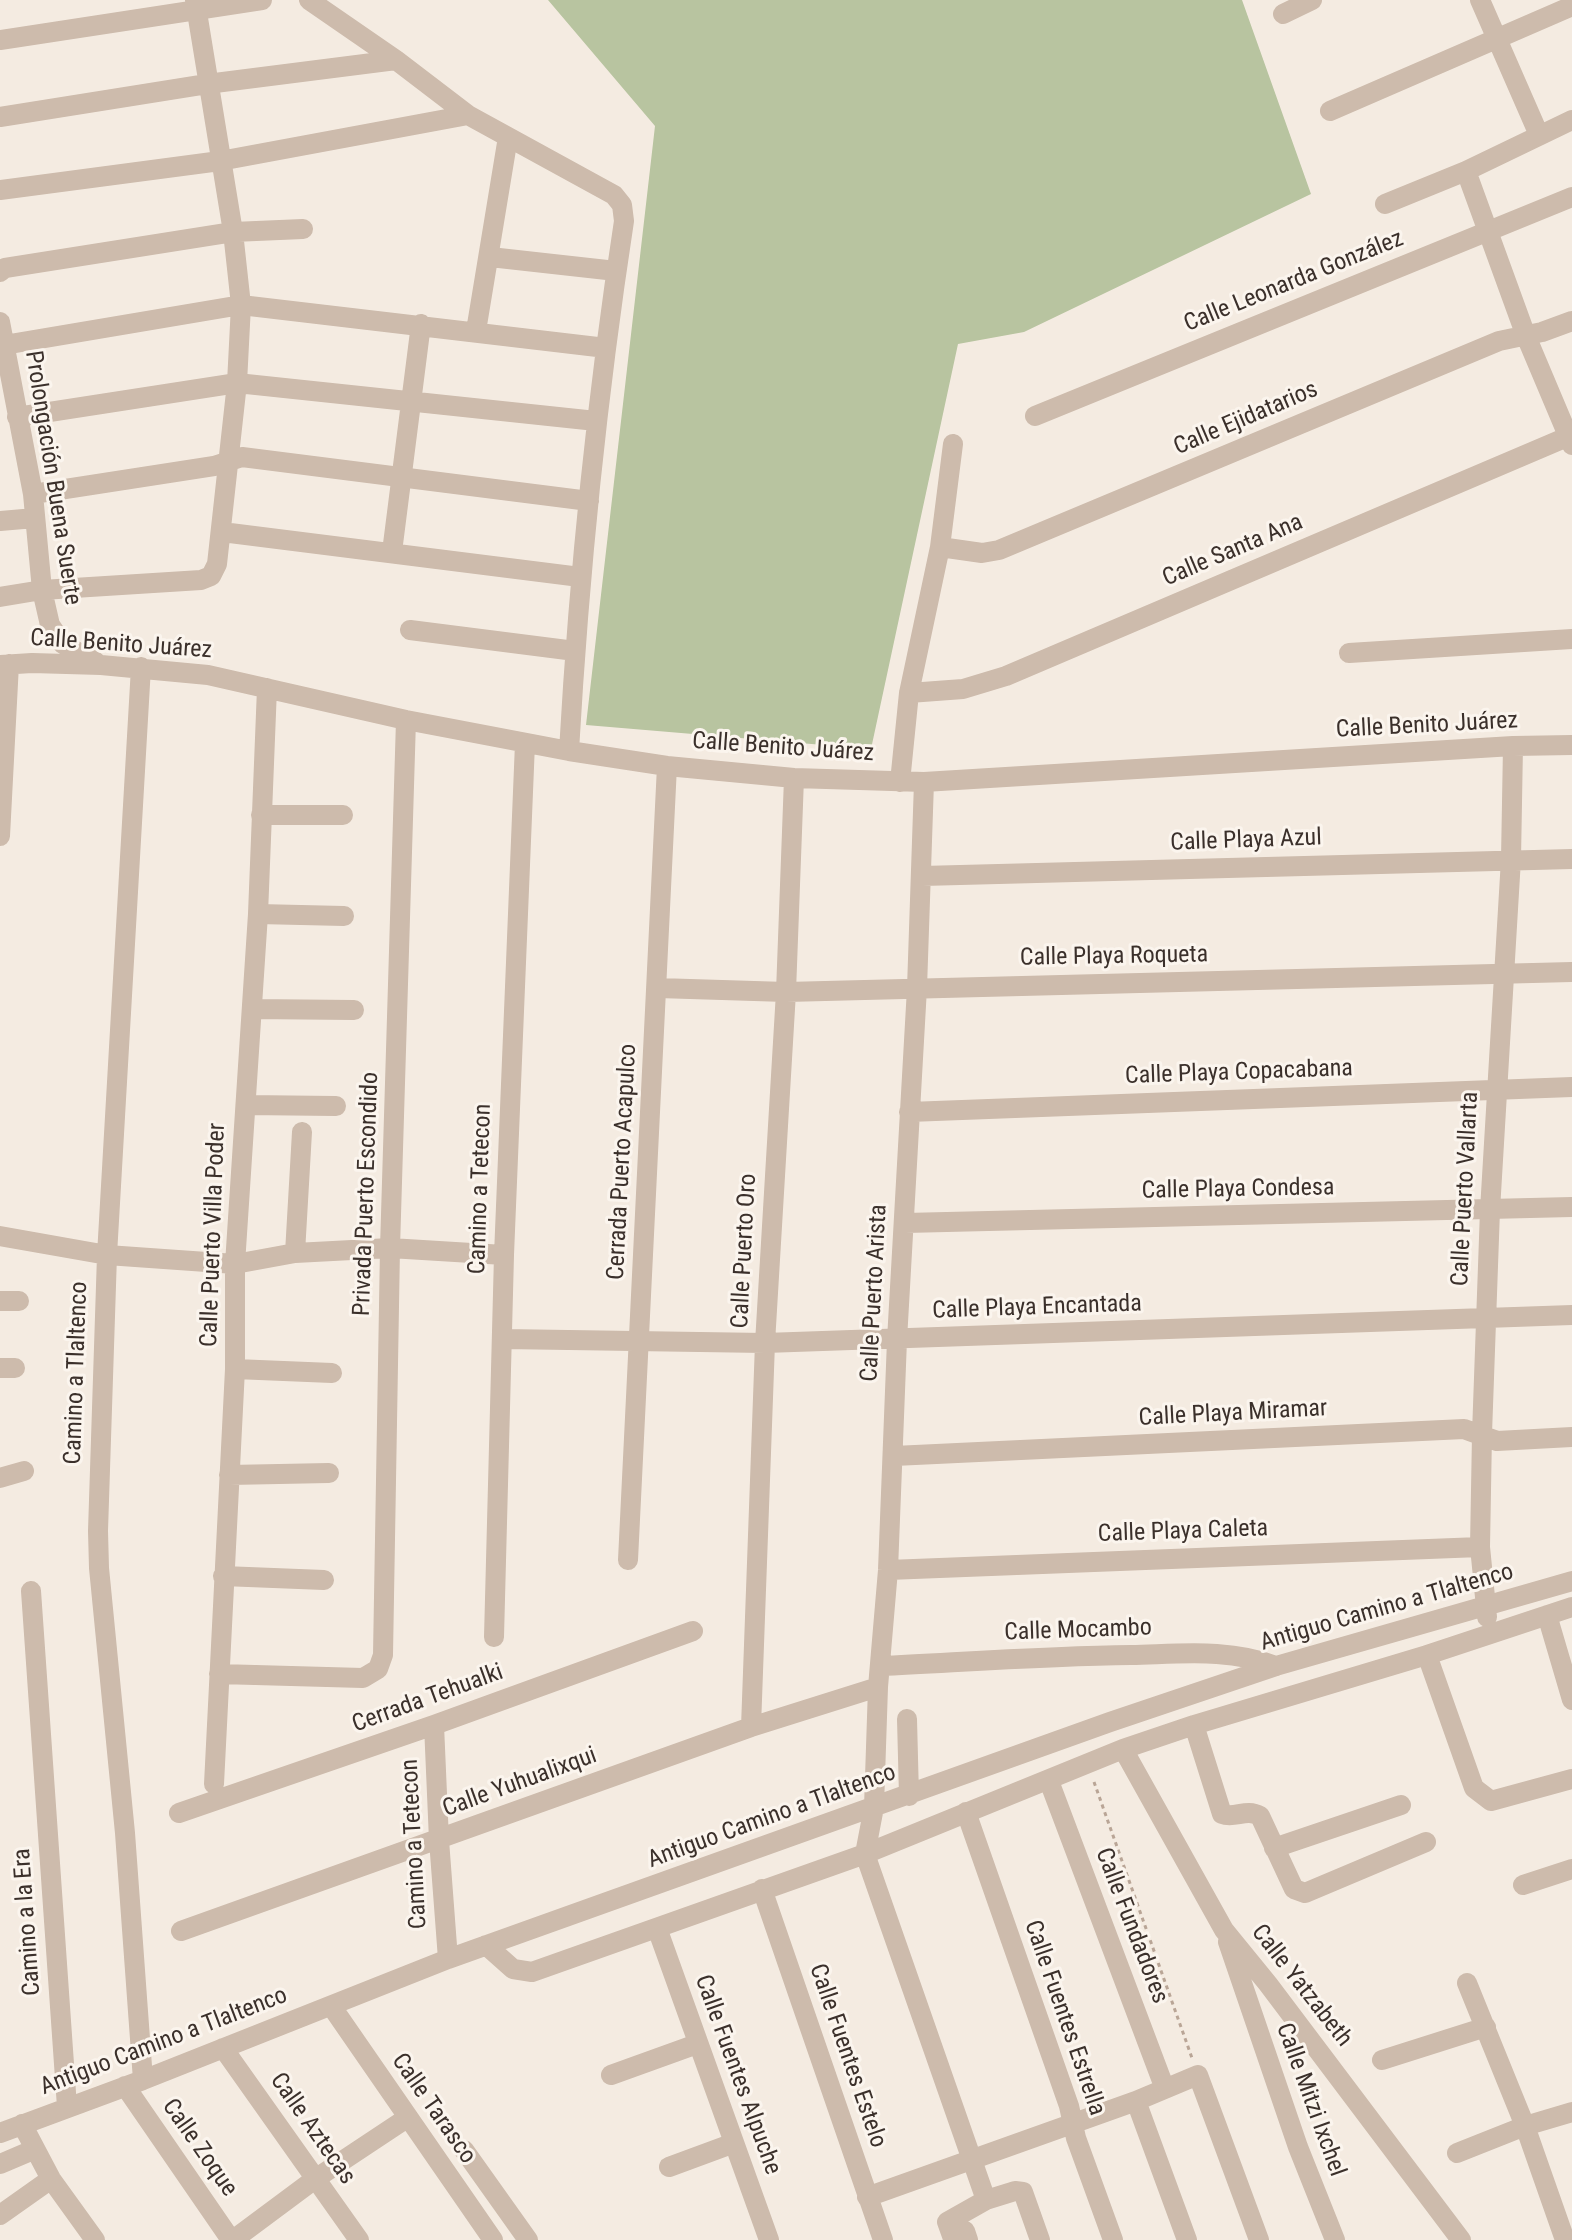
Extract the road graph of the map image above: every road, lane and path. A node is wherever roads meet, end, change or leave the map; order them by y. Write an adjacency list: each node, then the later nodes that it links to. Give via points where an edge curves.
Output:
1 (262, 0): 5 (street)
2 (309, 0): 10 (street)
3 (1312, 0): 7 (street)
4 (1480, 0): 9 (street)
5 (195, 5): 8 (street); 11 (street)
6 (1572, 6): 9 (street)
7 (1283, 14)
8 (0, 40)
9 (1497, 40): 12 (street); 16 (street)
10 (396, 60): 11 (street); 13 (street)
11 (207, 84): 14 (street); 18 (street)
12 (1330, 111)
13 (468, 115): 17 (street); 18 (street)
14 (0, 117)
15 (1572, 120): 16 (street)
16 (1539, 135): 19 (street)
17 (508, 137): 26 (street); 27 (street, via 614,195 624,221)
18 (220, 161): 20 (street); 25 (street)
19 (1466, 171): 22 (street); 24 (street)
20 (0, 190)
21 (1572, 197): 24 (street, Calle Leonarda González)
22 (1385, 204)
23 (303, 229): 25 (street)
24 (1487, 231): 34 (street); 39 (street, Calle Leonarda González)
25 (233, 232): 28 (street); 29 (street)
26 (490, 257): 27 (street); 33 (street)
27 (616, 271): 36 (street)
28 (0, 272)
29 (241, 305): 32 (street); 35 (street); 37 (street)
30 (1572, 321): 34 (street, Calle Ejidatarios)
31 (0, 322): 35 (street, Prolongación Buena Suerte)
32 (421, 324): 33 (street); 38 (street)
33 (476, 331): 36 (street)
34 (1526, 336): 42 (street); 51 (street, Calle Ejidatarios, via 1499,341 999,550)
35 (4, 345): 40 (street, Prolongación Buena Suerte)
36 (606, 348): 41 (street)
37 (237, 383): 38 (street); 40 (street); 44 (street)
38 (411, 400): 41 (street); 45 (street)
39 (1035, 416)
40 (17, 417): 46 (street, Prolongación Buena Suerte)
41 (596, 421): 47 (street)
42 (1571, 439): 64 (street, Calle Santa Ana, via 1006,676 963,689)
43 (953, 444): 51 (street)
44 (228, 463): 45 (street, via 242,457); 46 (street); 50 (street)
45 (402, 476): 47 (street); 52 (street)
46 (33, 494): 48 (street, Prolongación Buena Suerte)
47 (589, 501): 53 (street)
48 (35, 518): 49 (street); 54 (street, Prolongación Buena Suerte)
49 (0, 521)
50 (222, 532): 52 (street); 54 (street, via 217,564 211,576 201,580)
51 (940, 547): 64 (street)
52 (392, 552): 53 (street)
53 (580, 577): 58 (street)
54 (42, 590): 55 (street); 61 (street, Prolongación Buena Suerte, via 55,635)
55 (0, 597)
56 (410, 630): 58 (street)
57 (1572, 639): 59 (street)
58 (575, 651): 69 (street)
59 (1349, 653)
60 (4, 665): 61 (street, Calle Benito Juárez); 76 (street)
61 (101, 665): 62 (street, Calle Benito Juárez)
62 (141, 667): 63 (street, Calle Benito Juárez); 101 (street, Camino a Tlaltenco)
63 (267, 688): 65 (street, Calle Benito Juárez); 74 (street, Calle Puerto Villa Poder)
64 (909, 693): 72 (street)
65 (406, 720): 66 (street, Calle Benito Juárez); 99 (street, Privada Puerto Escondido)
66 (525, 743): 69 (street, Calle Benito Juárez); 102 (street, Camino a Tetecon)
67 (1572, 745): 68 (street, Calle Benito Juárez)
68 (1513, 746): 73 (street, Calle Benito Juárez); 77 (street, Calle Puerto Vallarta)
69 (569, 751): 70 (street, Calle Benito Juárez)
70 (667, 766): 71 (street, Calle Benito Juárez); 84 (street, Cerrada Puerto Acapulco)
71 (794, 778): 72 (street, Calle Benito Juárez); 86 (street, Calle Puerto Oro)
72 (900, 782): 73 (street, Calle Benito Juárez)
73 (924, 782): 79 (street, Calle Puerto Arista)
74 (261, 815): 75 (street); 80 (street, Calle Puerto Villa Poder)
75 (343, 815)
76 (0, 836)
77 (1511, 859): 78 (street, Calle Playa Azul); 79 (street, Calle Playa Azul); 83 (street, Calle Puerto Vallarta)
78 (1572, 859)
79 (922, 876): 85 (street, Calle Puerto Arista)
80 (258, 914): 81 (street); 87 (street, Calle Puerto Villa Poder)
81 (344, 916)
82 (1572, 972): 83 (street, Calle Playa Roqueta)
83 (1505, 973): 85 (street, Calle Playa Roqueta); 90 (street, Calle Puerto Vallarta)
84 (658, 988): 86 (street, Calle Playa Roqueta); 108 (street, Cerrada Puerto Acapulco)
85 (917, 988): 86 (street, Calle Playa Roqueta); 93 (street, Calle Puerto Arista)
86 (786, 992): 109 (street, Calle Puerto Oro)
87 (252, 1009): 88 (street); 91 (street, Calle Puerto Villa Poder)
88 (354, 1010)
89 (1572, 1087): 90 (street, Calle Playa Copacabana)
90 (1497, 1089): 93 (street, Calle Playa Copacabana); 96 (street, Calle Puerto Vallarta)
91 (246, 1105): 92 (street); 103 (street, Calle Puerto Villa Poder)
92 (336, 1106)
93 (909, 1112): 97 (street, Calle Puerto Arista)
94 (302, 1132): 100 (street)
95 (1572, 1207): 96 (street, Calle Playa Condesa)
96 (1490, 1210): 97 (street, Calle Playa Condesa); 105 (street, Calle Puerto Vallarta)
97 (905, 1223): 107 (street, Calle Puerto Arista)
98 (0, 1236): 101 (street)
99 (390, 1248): 100 (street); 102 (street); 135 (street, Privada Puerto Escondido, via 383,1655 378,1669 363,1678)
100 (295, 1253): 103 (street)
101 (107, 1255): 103 (street); 172 (street, Camino a Tlaltenco, via 99,1568 125,1833)
102 (504, 1255): 106 (street, Camino a Tetecon)
103 (235, 1264): 110 (street, Calle Puerto Villa Poder)
104 (1572, 1315): 105 (street, Calle Playa Encantada)
105 (1486, 1318): 107 (street, Calle Playa Encantada); 112 (street, Calle Puerto Vallarta)
106 (503, 1339): 108 (street, Calle Playa Encantada); 131 (street, Camino a Tetecon)
107 (897, 1340): 109 (street, Calle Playa Encantada); 114 (street, Calle Puerto Arista)
108 (640, 1342): 109 (street, Calle Playa Encantada); 120 (street, Cerrada Puerto Acapulco)
109 (765, 1343): 141 (street, Calle Puerto Oro)
110 (235, 1369): 111 (street); 117 (street, Calle Puerto Villa Poder)
111 (332, 1373)
112 (1482, 1434): 113 (street, Calle Playa Miramar, via 1497,1441); 114 (street, Calle Playa Miramar, via 1464,1429); 119 (street, Calle Puerto Vallarta)
113 (1572, 1437)
114 (894, 1456): 121 (street, Calle Puerto Arista)
115 (24, 1471): 118 (street)
116 (329, 1473): 117 (street)
117 (229, 1475): 122 (street, Calle Puerto Villa Poder)
118 (0, 1478)
119 (1480, 1547): 121 (street, Calle Playa Caleta); 126 (street, Calle Puerto Vallarta)
120 (628, 1560)
121 (888, 1570): 133 (street, Calle Puerto Arista)
122 (223, 1576): 123 (street); 135 (street, Calle Puerto Villa Poder)
123 (324, 1580)
124 (1572, 1581): 126 (street, Antiguo Camino a Tlaltenco)
125 (31, 1591): 175 (street, Camino a la Era)
126 (1485, 1607): 130 (street, Calle Puerto Vallarta); 134 (street, Antiguo Camino a Tlaltenco)
127 (1572, 1607): 128 (street)
128 (1547, 1615): 130 (street); 137 (street)
129 (693, 1631): 139 (street, Cerrada Tehualki)
130 (1490, 1634): 132 (street)
131 (494, 1637)
132 (1427, 1655): 140 (street); 144 (street, via 1474,1788 1482,1796 1491,1801)
133 (880, 1666): 134 (street, Calle Mocambo, via 1228,1653); 136 (street, Calle Puerto Arista)
134 (1276, 1666): 147 (street, Antiguo Camino a Tlaltenco)
135 (219, 1674): 146 (street, Calle Puerto Villa Poder)
136 (878, 1687): 141 (street, Calle Yuhualixqui); 149 (street, Calle Puerto Arista)
137 (1572, 1700)
138 (907, 1719): 147 (street)
139 (434, 1725): 151 (street, Cerrada Tehualki); 152 (street, Camino a Tetecon)
140 (1194, 1725): 142 (street); 154 (street, via 1222,1814 1260,1816)
141 (751, 1727): 152 (street, Calle Yuhualixqui)
142 (1123, 1749): 143 (street); 160 (street, Calle Yatzabeth)
143 (1087, 1763): 145 (street); 171 (path)
144 (1572, 1779)
145 (1049, 1781): 150 (street); 173 (street, Calle Fundadores)
146 (214, 1784)
147 (909, 1796): 149 (street, Antiguo Camino a Tlaltenco)
148 (1401, 1805): 154 (street)
149 (874, 1807): 155 (street); 162 (street, Antiguo Camino a Tlaltenco)
150 (966, 1812): 155 (street); 178 (street, Calle Fuentes Estrella)
151 (179, 1813)
152 (439, 1840): 161 (street, Calle Yuhualixqui); 163 (street, Camino a Tetecon)
153 (1426, 1842): 154 (street, via 1305,1893 1294,1889)
154 (1274, 1848)
155 (865, 1854): 158 (street); 186 (street)
156 (1572, 1869): 157 (street)
157 (1523, 1885)
158 (762, 1889): 159 (street); 191 (street, Calle Fuentes Estelo)
159 (657, 1928): 162 (street, via 532,1972 513,1969); 167 (street, Calle Fuentes Alpuche)
160 (1224, 1930): 206 (street, Calle Mitzi Ixchel); 207 (street, Calle Yatzabeth)
161 (181, 1931)
162 (486, 1945): 163 (street, Antiguo Camino a Tlaltenco)
163 (448, 1959): 165 (street, Antiguo Camino a Tlaltenco)
164 (1467, 1983): 166 (street)
165 (332, 2007): 168 (street, Antiguo Camino a Tlaltenco); 177 (street, Calle Tarasco)
166 (1486, 2027): 169 (street); 180 (street)
167 (697, 2044): 170 (street); 182 (street, Calle Fuentes Alpuche)
168 (223, 2048): 172 (street, Antiguo Camino a Tlaltenco); 190 (street, Calle Aztecas)
169 (1382, 2060)
170 (611, 2075)
171 (1198, 2075): 173 (street); 205 (street)
172 (134, 2083): 175 (street, Antiguo Camino a Tlaltenco); 195 (street, Calle Zoque)
173 (1165, 2089): 174 (street)
174 (1136, 2101): 178 (street); 204 (street)
175 (67, 2107): 179 (street, Antiguo Camino a Tlaltenco)
176 (1572, 2112): 180 (street)
177 (407, 2118): 190 (street); 197 (street, Calle Tarasco)
178 (1073, 2122): 186 (street); 203 (street, Calle Fuentes Estrella)
179 (22, 2124): 181 (street, Antiguo Camino a Tlaltenco); 183 (street)
180 (1525, 2126): 185 (street); 208 (street)
181 (0, 2133)
182 (734, 2143): 188 (street); 199 (street, Calle Fuentes Alpuche)
183 (33, 2150): 187 (street); 189 (street)
184 (464, 2150): 198 (street)
185 (1457, 2153)
186 (970, 2158): 191 (street); 192 (street)
187 (0, 2164)
188 (669, 2167)
189 (51, 2179): 193 (street); 194 (street)
190 (315, 2179): 195 (street); 196 (street, Calle Aztecas)
191 (867, 2197): 200 (street, Calle Fuentes Estelo)
192 (986, 2200): 201 (street, via 947,2222 952,2236 965,2231); 202 (street, via 1023,2192)
193 (0, 2215)
194 (93, 2239)
195 (232, 2240)
196 (359, 2240)
197 (493, 2240)
198 (528, 2240)
199 (769, 2240)
200 (883, 2240)
201 (968, 2240)
202 (1040, 2240)
203 (1113, 2240)
204 (1187, 2240)
205 (1259, 2240)
206 (1335, 2240)
207 (1461, 2240)
208 (1565, 2240)

